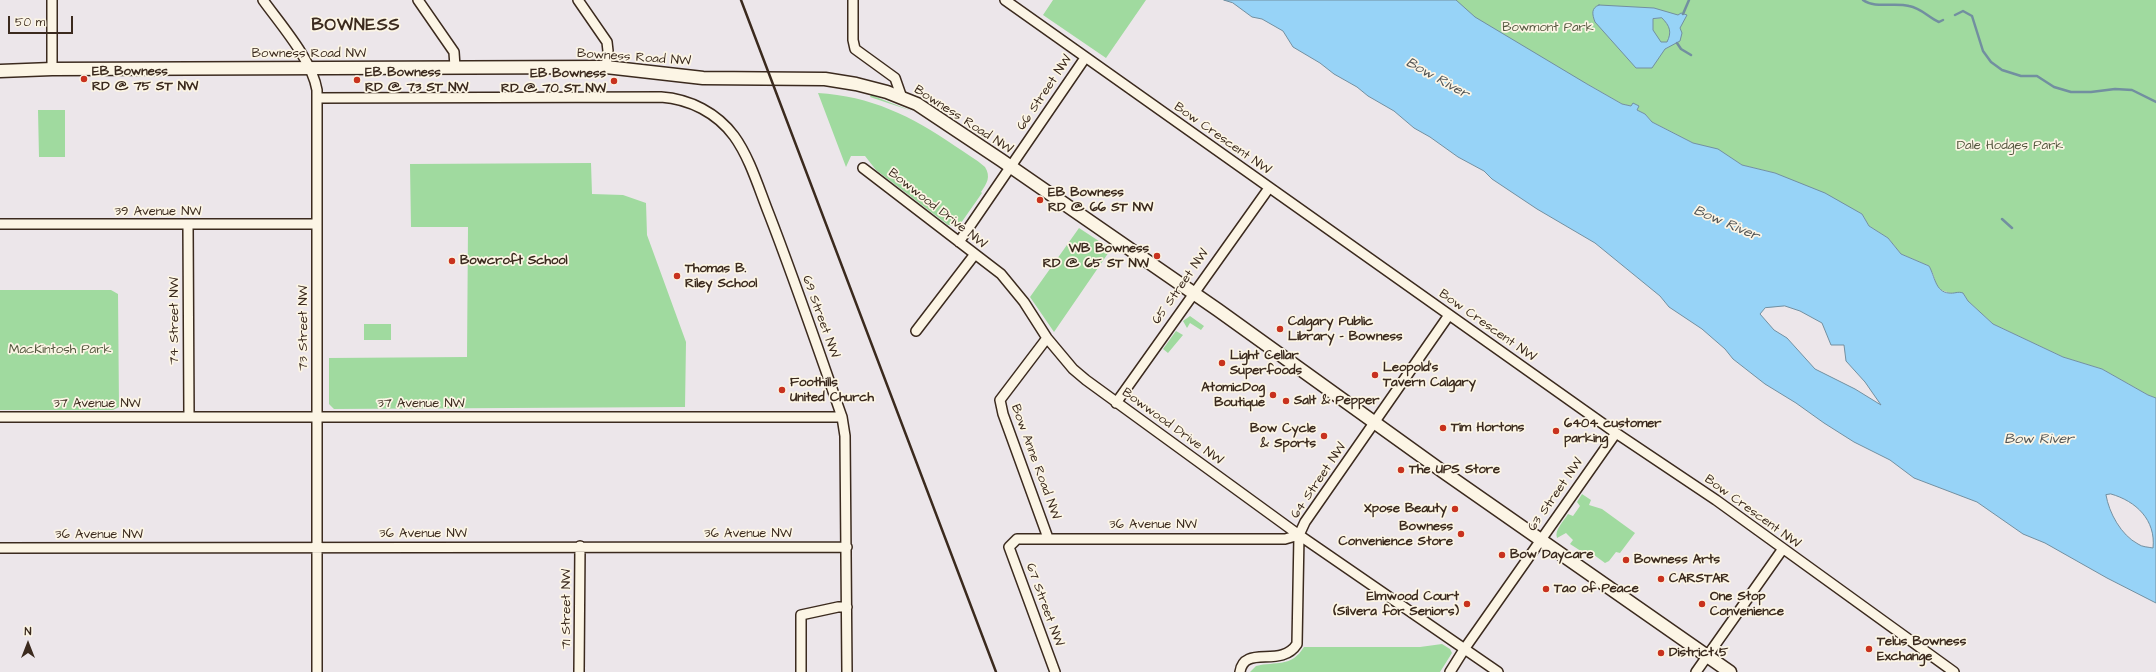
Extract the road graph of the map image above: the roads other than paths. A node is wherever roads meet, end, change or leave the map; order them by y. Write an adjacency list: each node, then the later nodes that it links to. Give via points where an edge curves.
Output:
1 (52, 0): 11 (street)
2 (263, 0): 10 (street, 73 Street NW)
3 (418, 0): 8 (street, via 454,52)
4 (578, 0): 9 (street, via 607,42)
5 (853, 0): 14 (street, via 855,49 895,78)
6 (1005, 0): 7 (street, Bow Crescent NW)
7 (1085, 58): 15 (street, 66 Street NW); 17 (street, Bow Crescent NW)
8 (455, 67): 9 (street, Bowness Road NW); 10 (street, Bowness Road NW)
9 (606, 67): 14 (street, Bowness Road NW, via 703,78 825,79 872,87)
10 (309, 68): 11 (street, Bowness Road NW); 13 (street, 73 Street NW, via 315,81)
11 (52, 69): 12 (street, Bowness Road NW)
12 (0, 71)
13 (317, 98): 19 (street, 73 Street NW); 31 (street, 69 Street NW, via 661,97 689,102 706,112 728,129 743,152 774,227)
14 (902, 98): 15 (street, Bowness Road NW, via 917,104)
15 (1010, 167): 21 (street, 66 Street NW); 23 (street, Bowness Road NW)
16 (863, 168): 21 (street, Bowwood Drive NW)
17 (1269, 188): 23 (street, 65 Street NW); 24 (street, Bow Crescent NW)
18 (0, 224): 20 (street, 39 Avenue NW)
19 (316, 224): 20 (street, 39 Avenue NW); 30 (street, 73 Street NW)
20 (188, 225): 29 (street, 74 Street NW)
21 (959, 242): 22 (street, Bowwood Drive NW)
22 (975, 254): 25 (street); 26 (street, Bowwood Drive NW, via 1006,280)
23 (1194, 293): 27 (street, 65 Street NW); 32 (street, Bowness Road NW)
24 (1449, 315): 32 (street, 64 Street NW); 33 (street, Bow Crescent NW)
25 (916, 331)
26 (1048, 338): 27 (street, Bowwood Drive NW, via 1073,369); 35 (street, Bow Anne Road NW, via 1000,400 1002,414)
27 (1116, 403): 34 (street, Bowwood Drive NW)
28 (0, 417): 29 (street, 37 Avenue NW)
29 (189, 417): 30 (street, 37 Avenue NW)
30 (317, 417): 31 (street, 37 Avenue NW); 38 (street, 73 Street NW)
31 (842, 417): 39 (street, 69 Street NW, via 845,436)
32 (1374, 423): 34 (street, 64 Street NW); 36 (street, Bowness Road NW)
33 (1616, 432): 36 (street, 63 Street NW); 42 (street, Bow Crescent NW, via 1716,500)
34 (1299, 534): 35 (street, 36 Avenue NW, via 1285,539); 44 (street, Bowwood Drive NW); 52 (street, 64 Street NW, via 1298,644 1284,656 1248,659)
35 (1048, 538): 40 (street, 36 Avenue NW, via 1017,538)
36 (1540, 539): 44 (street, 63 Street NW); 45 (street, Bowness Road NW)
37 (580, 546): 38 (street, 36 Avenue NW); 39 (street, 36 Avenue NW); 48 (street, 71 Street NW)
38 (317, 547): 41 (street, 36 Avenue NW); 47 (street, 73 Street NW)
39 (847, 547): 43 (street, 69 Street NW)
40 (1009, 547): 51 (street, 67 Street NW)
41 (0, 548)
42 (1782, 550): 45 (street); 46 (street, Bow Crescent NW)
43 (847, 607): 49 (street, via 801,615); 50 (street, 69 Street NW)
44 (1465, 648): 53 (street, 63 Street NW); 54 (street, Bowwood Drive NW)
45 (1708, 656): 55 (street); 56 (street, Bowness Road NW)
46 (1949, 671)
47 (317, 672)
48 (580, 672)
49 (802, 672)
50 (847, 672)
51 (1055, 672)
52 (1240, 672)
53 (1450, 672)
54 (1498, 672)
55 (1696, 672)
56 (1730, 672)

